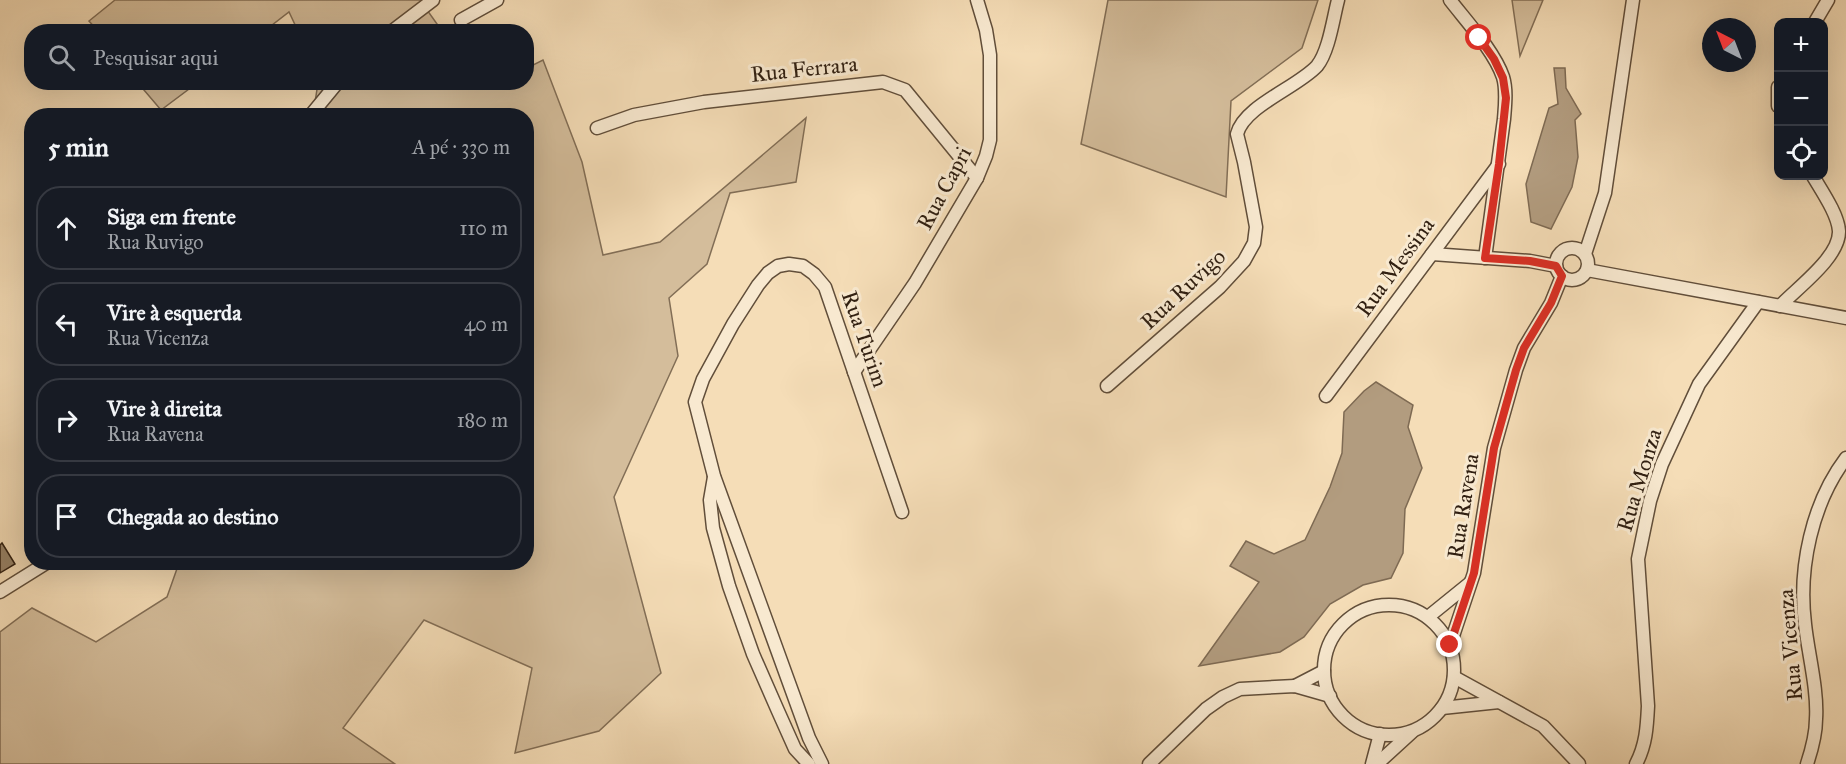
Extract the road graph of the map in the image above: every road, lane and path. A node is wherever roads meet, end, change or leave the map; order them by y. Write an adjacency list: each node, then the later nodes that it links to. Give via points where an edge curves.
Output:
1 (433, 0): 10 (street)
2 (497, 0): 9 (street)
3 (977, 0): 15 (street, Rua Capri, via 990,55 991,93 990,140)
4 (1338, 0): 25 (street, Rua Ruvigo, via 1324,54 1317,66 1266,101 1238,130 1256,227 1254,243 1244,261 1220,287)
5 (1450, 0): 14 (street, via 1494,59 1503,78 1506,98)
6 (1634, 0): 19 (street, via 1605,193)
7 (1828, 0): 8 (street)
8 (1817, 18)
9 (461, 20)
10 (402, 24)
11 (331, 90): 12 (street)
12 (317, 108)
13 (597, 128): 15 (street, Rua Ferrara, via 634,114 704,102 883,82 905,90)
14 (1499, 164): 17 (street, Rua Messina); 18 (street)
15 (977, 177): 24 (street, Rua Capri, via 915,283)
16 (1815, 180): 22 (street, via 1839,230 1836,244 1820,268)
17 (1432, 254): 18 (street); 26 (street, Rua Messina)
18 (1485, 258): 20 (street, via 1530,261)
19 (1584, 258): 20 (street, via 1580,278); 20 (street, via 1567,249); 21 (street, via 1621,276)
20 (1563, 270): 31 (street, Rua Ravena, via 1551,303 1524,348 1510,392 1494,448)
21 (1758, 302): 22 (street); 49 (street, Rua Monza, via 1699,384 1662,464 1650,501 1638,559 1647,728 1645,745)
22 (1780, 306): 23 (street)
23 (1846, 318)
24 (854, 372): 28 (street, Rua Turim, via 825,287 814,273 789,264 768,273 733,324 695,402); 29 (street, Rua Turim)
25 (1107, 386)
26 (1326, 396)
27 (1846, 458): 50 (street, Rua Vicenza, via 1822,500 1808,546 1804,621 1817,717)
28 (714, 476): 43 (street, Rua Turim, via 710,500 713,528 729,585 778,711 795,749); 44 (street, Rua Turim, via 809,738)
29 (902, 512)
30 (35, 570): 32 (street)
31 (1470, 582): 33 (street, Rua Ravena); 34 (street, Rua Ravena)
32 (0, 592)
33 (1428, 617): 34 (street); 35 (street, via 1392,605 1373,607 1356,615 1330,643)
34 (1450, 645): 36 (street)
35 (1324, 671): 37 (street); 38 (street)
36 (1454, 677): 39 (street); 40 (street)
37 (1295, 686): 38 (street); 45 (street, via 1240,689 1223,697)
38 (1330, 696): 42 (street, via 1350,722)
39 (1499, 702): 40 (street); 48 (street, via 1543,726)
40 (1442, 708): 41 (street)
41 (1414, 730): 42 (street); 47 (street)
42 (1380, 734): 46 (street)
43 (809, 764)
44 (822, 764)
45 (1149, 764)
46 (1372, 764)
47 (1377, 764)
48 (1579, 764)
49 (1636, 764)
50 (1808, 764)

